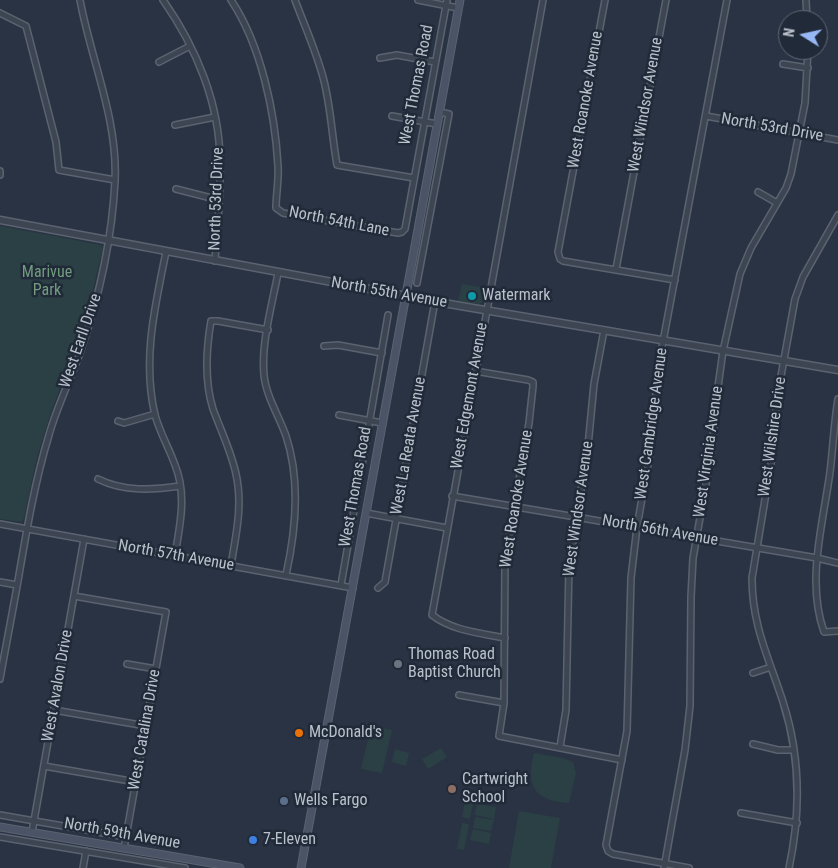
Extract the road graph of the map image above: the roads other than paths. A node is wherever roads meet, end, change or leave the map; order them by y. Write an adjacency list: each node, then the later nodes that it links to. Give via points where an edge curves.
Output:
1 (80, 0): 33 (street, West Earll Drive, via 111,127)
2 (163, 0): 14 (street, North 53rd Drive)
3 (231, 0): 40 (street, North 54th Lane, via 246,27 268,94 278,167 276,208 283,213)
4 (295, 0): 32 (street, via 324,81 336,165)
5 (418, 0): 11 (street)
6 (460, 0): 12 (main road, West Thomas Road)
7 (543, 0): 52 (street, West Edgemont Avenue)
8 (605, 0): 46 (street, West Roanoke Avenue, via 558,252 563,261)
9 (666, 0): 46 (street, West Windsor Avenue)
10 (727, 0): 24 (street, West Cambridge Avenue)
11 (447, 3): 12 (street); 18 (street, West Thomas Road)
12 (458, 8): 21 (main road, West Thomas Road)
13 (0, 13): 33 (street, via 26,26 56,142 59,170)
14 (190, 46): 17 (street); 22 (street, North 53rd Drive, via 202,69)
15 (380, 58): 18 (street, via 397,55)
16 (808, 60): 20 (street, West Virginia Avenue)
17 (159, 62)
18 (436, 62): 25 (street, West Thomas Road)
19 (783, 64): 20 (street)
20 (808, 68): 28 (street, West Virginia Avenue)
21 (440, 112): 26 (main road, West Thomas Road); 44 (street, West Thomas Road, via 449,114)
22 (215, 116): 27 (street); 36 (street, North 53rd Drive, via 220,161)
23 (392, 116): 25 (street)
24 (706, 116): 28 (street, North 53rd Drive); 48 (street, West Cambridge Avenue)
25 (424, 122): 26 (street); 32 (street, West Thomas Road)
26 (437, 124): 43 (main road, West Thomas Road)
27 (175, 125)
28 (798, 133): 29 (street, North 53rd Drive); 37 (street, West Virginia Avenue, via 791,174)
29 (838, 140)
30 (0, 171): 31 (street)
31 (0, 175)
32 (414, 178): 40 (street, West Thomas Road)
33 (115, 180): 41 (street, West Earll Drive)
34 (176, 190): 36 (street)
35 (758, 192): 37 (street)
36 (219, 200): 45 (street, North 53rd Drive)
37 (777, 203): 58 (street, West Virginia Avenue, via 740,274)
38 (838, 215): 60 (street, West Wilshire Drive, via 803,277 795,299)
39 (0, 220): 41 (street, North 55th Avenue)
40 (402, 232)
41 (110, 241): 42 (street, North 55th Avenue); 79 (street, West Earll Drive, via 93,313 49,434)
42 (166, 252): 45 (street, North 55th Avenue); 64 (street, via 150,347)
43 (412, 254): 44 (street); 50 (main road, West Thomas Road)
44 (422, 256): 49 (street, West Thomas Road)
45 (215, 261): 47 (street, North 55th Avenue)
46 (616, 270): 48 (street)
47 (278, 273): 50 (street, North 55th Avenue); 54 (street)
48 (675, 280): 56 (street, West Cambridge Avenue)
49 (417, 283)
50 (404, 296): 51 (street, North 55th Avenue); 68 (main road, West Thomas Road)
51 (435, 301): 52 (street, North 55th Avenue); 75 (street, West La Reata Avenue)
52 (486, 310): 55 (street, North 55th Avenue); 62 (street, West Edgemont Avenue)
53 (388, 315): 59 (street, West Thomas Road)
54 (268, 330): 86 (street, via 211,321 206,352 213,408 230,450 240,500); 87 (street, via 263,357 264,377 286,437 293,472 293,543)
55 (604, 330): 56 (street, North 55th Avenue); 74 (street, West Windsor Avenue)
56 (663, 341): 58 (street, North 55th Avenue); 77 (street, West Cambridge Avenue, via 650,453)
57 (324, 346): 59 (street, via 338,345)
58 (724, 351): 60 (street, North 55th Avenue); 80 (street, West Virginia Avenue, via 712,449)
59 (382, 354): 67 (street, West Thomas Road)
60 (784, 361): 61 (street, North 55th Avenue); 82 (street, West Wilshire Drive)
61 (838, 370)
62 (475, 371): 71 (street, West Edgemont Avenue); 72 (street, West Roanoke Avenue, via 532,382 529,422)
63 (838, 400): 84 (street)
64 (155, 414): 66 (street, via 124,423); 70 (street, via 176,465)
65 (339, 415): 67 (street)
66 (118, 421)
67 (370, 421): 68 (street); 90 (street, West Thomas Road)
68 (382, 423): 73 (main road, West Thomas Road)
69 (98, 480): 70 (street, via 145,490)
70 (180, 486): 83 (street, via 182,504)
71 (452, 496): 72 (street, North 56th Avenue); 78 (street, West Edgemont Avenue)
72 (514, 506): 74 (street, North 56th Avenue); 95 (street, West Roanoke Avenue, via 505,559)
73 (366, 513): 75 (street); 91 (main road, West Thomas Road)
74 (576, 517): 77 (street, North 56th Avenue); 107 (street, West Windsor Avenue, via 568,566 566,710)
75 (396, 518): 78 (street); 92 (street, West La Reata Avenue, via 385,582)
76 (0, 524): 79 (street, North 57th Avenue)
77 (637, 527): 80 (street, North 56th Avenue); 109 (street, West Cambridge Avenue, via 631,578 629,701)
78 (447, 528): 95 (street, West Edgemont Avenue, via 432,615 461,630)
79 (27, 529): 81 (street, North 57th Avenue); 89 (street, West Earll Drive)
80 (696, 537): 82 (street, North 56th Avenue); 123 (street, West Virginia Avenue, via 691,590 690,706)
81 (84, 539): 83 (street, North 57th Avenue); 93 (street, West Avalon Drive)
82 (757, 548): 84 (street, North 56th Avenue); 98 (street, West Wilshire Drive, via 752,578 754,612)
83 (175, 555): 86 (street, North 57th Avenue)
84 (817, 558): 85 (street, North 56th Avenue); 94 (street, via 820,620 824,632)
85 (838, 563)
86 (231, 565): 87 (street, North 57th Avenue)
87 (286, 575): 90 (street, North 57th Avenue)
88 (0, 582): 89 (street)
89 (17, 585): 96 (street, West Earll Drive)
90 (341, 585): 91 (street, North 57th Avenue)
91 (353, 588): 128 (main road, West Thomas Road)
92 (378, 588)
93 (74, 596): 99 (street, West Catalina Drive, via 166,612); 104 (street, West Avalon Drive)
94 (838, 631)
95 (505, 638): 103 (street, West Roanoke Avenue)
96 (2, 651): 101 (street, West Earll Drive)
97 (127, 664): 99 (street)
98 (771, 667): 100 (street); 108 (street, West Wilshire Drive, via 784,703)
99 (156, 669): 105 (street, West Catalina Drive)
100 (753, 673)
101 (0, 680)
102 (459, 695): 103 (street)
103 (504, 703): 107 (street, West Roanoke Avenue, via 499,736)
104 (54, 710): 105 (street); 110 (street, West Avalon Drive)
105 (146, 726): 111 (street, West Catalina Drive)
106 (753, 744): 108 (street)
107 (560, 748): 109 (street)
108 (794, 750): 115 (street, West Wilshire Drive)
109 (622, 760): 123 (street, West Cambridge Avenue, via 606,845 608,851)
110 (44, 766): 111 (street); 114 (street, West Avalon Drive)
111 (136, 782): 119 (street, West Catalina Drive)
112 (741, 813): 115 (street)
113 (0, 814): 114 (street, North 59th Avenue)
114 (35, 820): 117 (street, West Avalon Drive); 119 (street, North 59th Avenue)
115 (797, 823): 130 (street, West Wilshire Drive)
116 (0, 827): 117 (main road, North 59th Avenue)
117 (32, 832): 120 (main road, North 59th Avenue)
118 (0, 837): 121 (street, North 59th Avenue)
119 (126, 837): 120 (street, West Catalina Drive)
120 (124, 848): 122 (main road, North 59th Avenue)
121 (86, 852): 124 (street, North 59th Avenue); 125 (street)
122 (173, 856): 124 (street); 127 (main road, North 59th Avenue)
123 (665, 866): 129 (street)
124 (171, 867): 126 (street, North 59th Avenue)
125 (83, 868)
126 (185, 868)
127 (240, 868)
128 (301, 868)
129 (689, 868)
130 (789, 868)

